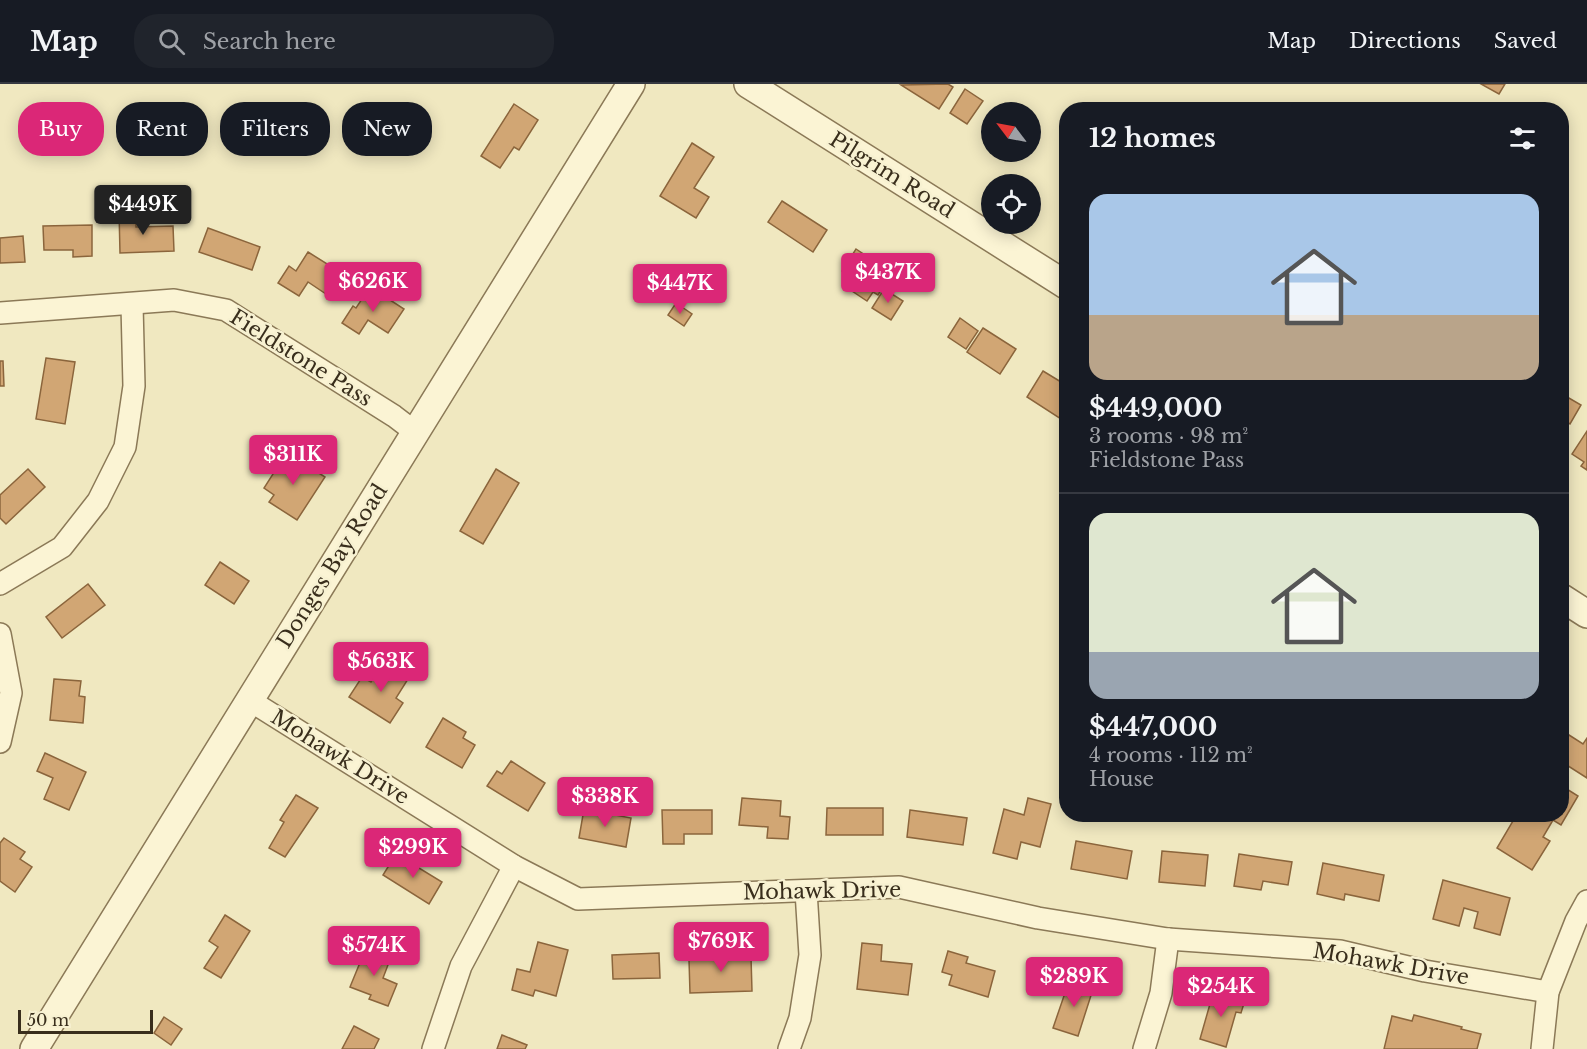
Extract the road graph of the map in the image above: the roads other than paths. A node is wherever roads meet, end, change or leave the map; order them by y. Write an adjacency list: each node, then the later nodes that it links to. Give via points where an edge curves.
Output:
1 (631, 84): 6 (street, Donges Bay Road)
2 (748, 84): 3 (street, Pilgrim Road)
3 (1059, 281)
4 (132, 304): 5 (street, Fieldstone Pass); 6 (street, Fieldstone Pass, via 174,300 226,310); 7 (street, via 134,386 125,447 98,501 62,548)
5 (0, 313)
6 (415, 432): 11 (street, Donges Bay Road)
7 (0, 584)
8 (1569, 602): 9 (street)
9 (1587, 614)
10 (0, 634): 12 (street, via 11,693)
11 (249, 700): 13 (street, Mohawk Drive); 18 (street, Donges Bay Road)
12 (0, 742)
13 (514, 866): 14 (street, Mohawk Drive, via 578,899); 19 (street, via 460,966)
14 (806, 891): 16 (street, Mohawk Drive, via 899,887 1038,918); 20 (street, via 810,955 800,1018)
15 (1587, 901): 17 (street)
16 (1168, 939): 17 (street, Mohawk Drive, via 1340,951 1425,971); 21 (street, via 1161,993)
17 (1548, 992): 22 (street)
18 (34, 1049)
19 (433, 1049)
20 (789, 1049)
21 (1144, 1049)
22 (1542, 1049)

